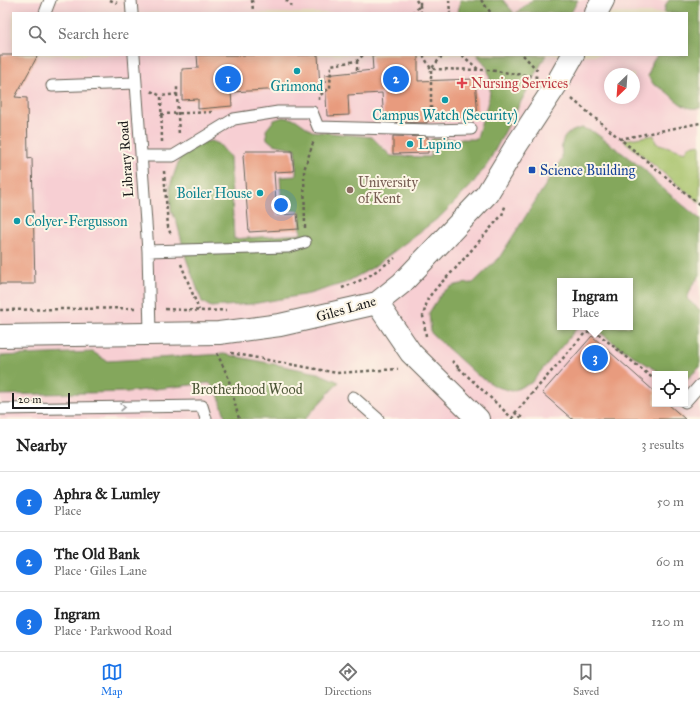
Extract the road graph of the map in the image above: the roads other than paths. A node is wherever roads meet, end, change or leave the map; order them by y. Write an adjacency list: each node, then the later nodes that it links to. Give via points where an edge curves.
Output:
1 (50, 0): 4 (lane)
2 (131, 0): 5 (lane)
3 (603, 0): 6 (street)
4 (45, 12)
5 (132, 12)
6 (597, 12)
7 (134, 56): 9 (lane, Library Road)
8 (572, 56): 15 (street, Giles Lane, via 550,81 487,194 402,284)
9 (135, 83): 10 (lane); 12 (lane, Library Road)
10 (52, 86)
11 (471, 129): 12 (lane, via 318,127 312,112 278,112 234,119 173,156)
12 (141, 156): 14 (lane, Library Road)
13 (305, 242): 14 (lane, via 288,247)
14 (148, 251): 16 (lane, Library Road)
15 (377, 303): 16 (street, Giles Lane, via 261,328 219,333); 24 (street, via 411,353)
16 (150, 333): 17 (street, Giles Lane)
17 (0, 336)
18 (700, 385): 20 (lane)
19 (353, 396): 23 (lane)
20 (688, 399)
21 (0, 409): 22 (lane, one-way to 22, via 202,406)
22 (206, 419)
23 (378, 419)
24 (478, 419)

